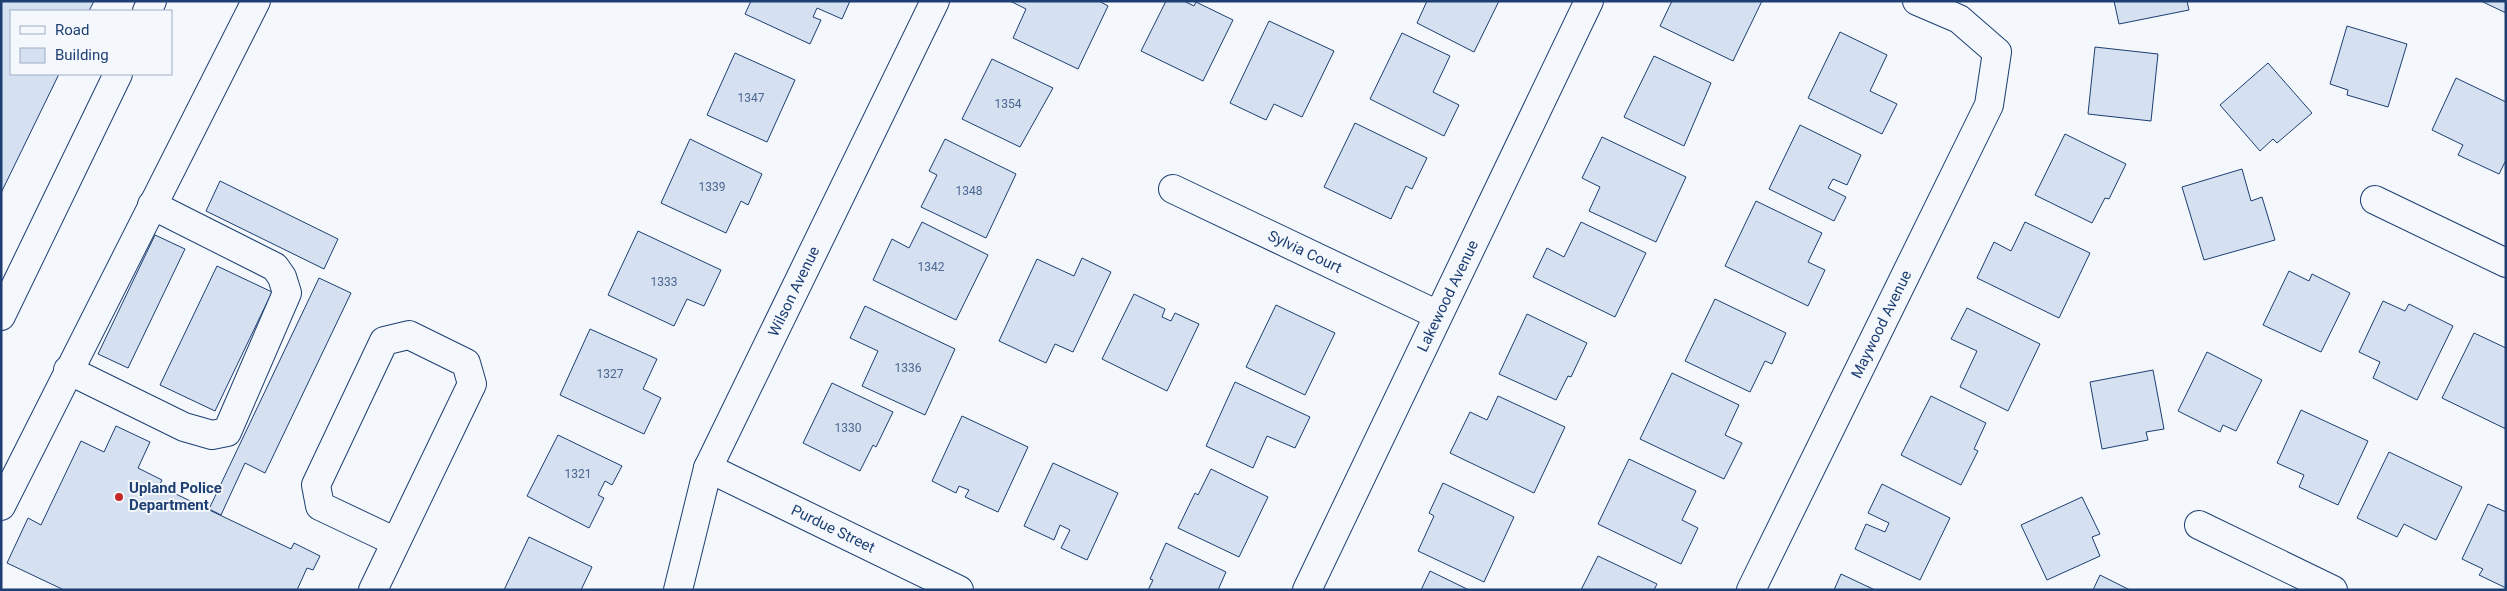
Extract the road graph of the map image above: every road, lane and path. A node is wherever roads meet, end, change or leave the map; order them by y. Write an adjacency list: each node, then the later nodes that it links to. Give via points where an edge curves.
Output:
1 (256, 1): 8 (street)
2 (935, 1): 13 (street, Wilson Avenue)
3 (1589, 1): 10 (street, Lakewood Avenue)
4 (1917, 1): 21 (street, Maywood Avenue, via 1959,19 1997,52 1989,105)
5 (118, 75): 11 (street)
6 (1173, 189): 10 (street, Sylvia Court)
7 (2375, 200): 9 (street)
8 (152, 205): 12 (street); 12 (street, via 275,267 282,277 286,293 227,432 212,435 184,427)
9 (2506, 263)
10 (1438, 315): 20 (street, Lakewood Avenue)
11 (1, 316)
12 (68, 370): 14 (street)
13 (708, 468): 18 (street, Wilson Avenue); 19 (street, Purdue Street)
14 (1, 506)
15 (2199, 525): 22 (street)
16 (396, 542): 16 (street, via 472,384 466,363 408,335 384,341 316,485 320,506); 17 (street)
17 (373, 590)
18 (678, 590)
19 (958, 590)
20 (1306, 590)
21 (1751, 590)
22 (2333, 590)

